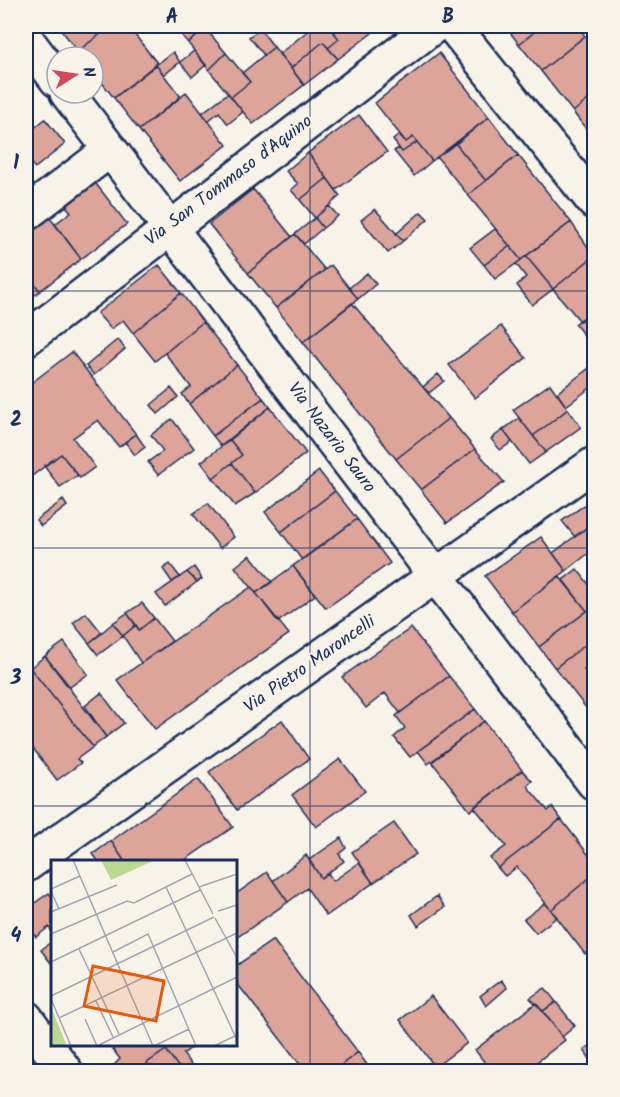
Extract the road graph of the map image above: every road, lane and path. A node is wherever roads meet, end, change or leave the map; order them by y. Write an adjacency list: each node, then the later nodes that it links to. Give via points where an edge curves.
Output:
1 (434, 26): 9 (street, Via San Tommaso d'Aquino)
2 (453, 26): 7 (street)
3 (26, 39): 4 (street)
4 (45, 64)
5 (76, 105): 6 (street, Via Nazario Sauro)
6 (110, 150): 8 (street); 9 (street, Via Nazario Sauro)
7 (594, 202)
8 (26, 214)
9 (169, 227): 10 (street, Via San Tommaso d'Aquino); 12 (street, Via Nazario Sauro)
10 (26, 339)
11 (594, 464): 12 (street, Via Pietro Maroncelli)
12 (435, 577): 13 (street, Via Nazario Sauro); 14 (street, Via Pietro Maroncelli)
13 (594, 783)
14 (26, 866)
15 (26, 1018): 16 (street)
16 (66, 1071)

